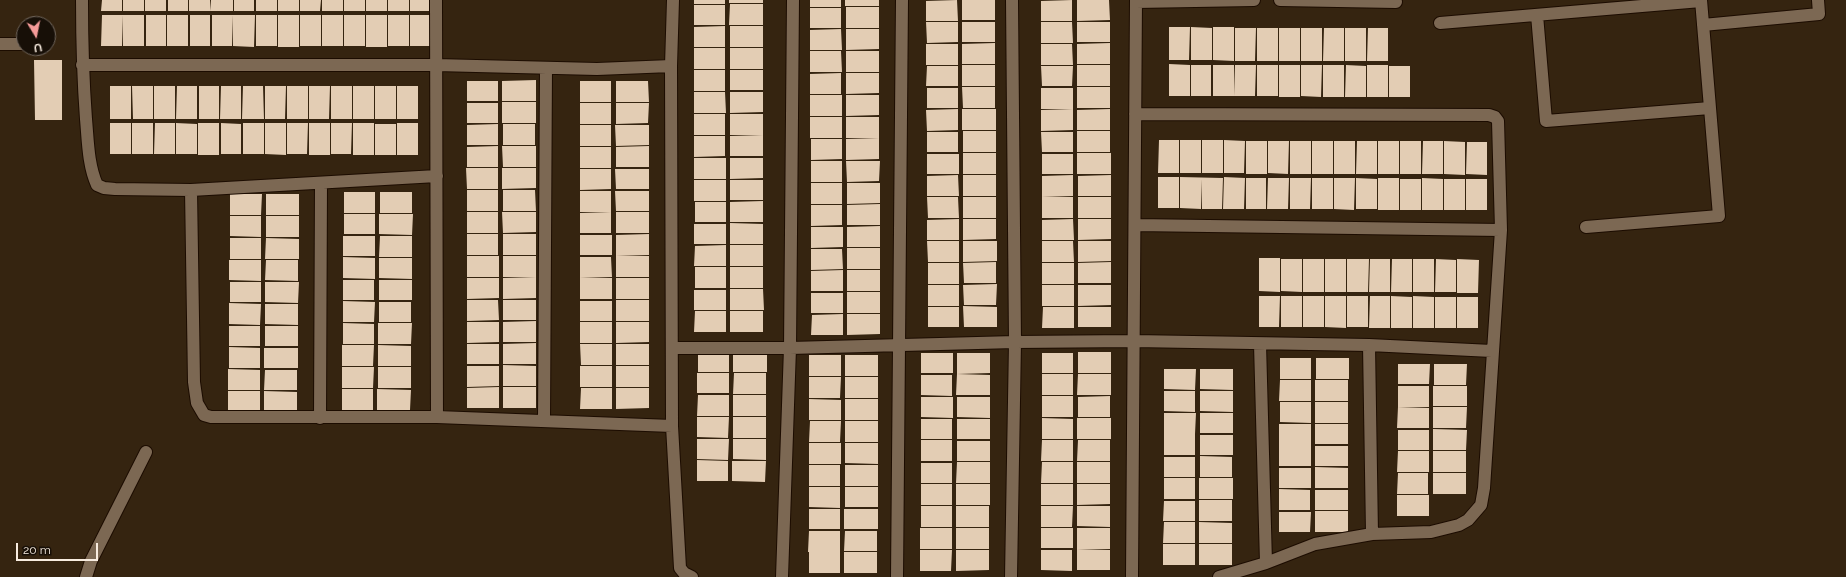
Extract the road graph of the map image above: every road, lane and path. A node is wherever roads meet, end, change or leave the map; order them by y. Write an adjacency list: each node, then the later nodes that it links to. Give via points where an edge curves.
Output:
1 (82, 0): 18 (street)
2 (436, 0): 19 (street)
3 (674, 0): 20 (street)
4 (793, 0): 36 (street)
5 (902, 0): 32 (street)
6 (1012, 0): 31 (street)
7 (1254, 0): 11 (street)
8 (1280, 0): 12 (street)
9 (1701, 0): 13 (street); 15 (street)
10 (1818, 0): 15 (street, via 1819,14)
11 (1136, 1): 23 (street)
12 (1396, 2)
13 (1538, 15): 14 (street); 22 (street, via 1546,122)
14 (1440, 23)
15 (1703, 25): 22 (street)
16 (0, 44): 17 (street)
17 (16, 44)
18 (82, 65): 19 (street); 26 (street, via 89,153 97,185 115,189)
19 (436, 65): 21 (street); 24 (street)
20 (671, 66): 21 (street); 35 (street)
21 (546, 68): 40 (street)
22 (1710, 108): 28 (street, via 1719,216)
23 (1135, 114): 27 (street); 29 (street, via 1492,116 1497,118 1498,124)
24 (436, 176): 25 (street); 38 (street)
25 (321, 183): 26 (street); 39 (street)
26 (191, 190): 39 (street, via 194,382 200,411 211,417)
27 (1135, 225): 29 (street); 30 (street)
28 (1586, 227)
29 (1501, 230): 37 (street)
30 (1134, 341): 31 (street); 33 (street); 50 (street)
31 (1015, 342): 32 (street); 49 (street)
32 (900, 344): 36 (street); 48 (street)
33 (1260, 344): 34 (street); 44 (street)
34 (1369, 345): 37 (street); 43 (street)
35 (673, 348): 36 (street); 41 (street)
36 (790, 348): 47 (street)
37 (1492, 351): 43 (street, via 1481,504 1468,520 1459,526 1431,532)
38 (437, 417): 39 (street); 40 (street)
39 (320, 418)
40 (544, 421): 41 (street)
41 (672, 426): 46 (street, via 680,568 684,574)
42 (146, 452): 45 (street, via 91,561)
43 (1372, 534): 44 (street, via 1315,544)
44 (1266, 563): 51 (street)
45 (86, 577)
46 (692, 577)
47 (782, 577)
48 (897, 577)
49 (1011, 577)
50 (1132, 577)
51 (1219, 577)

